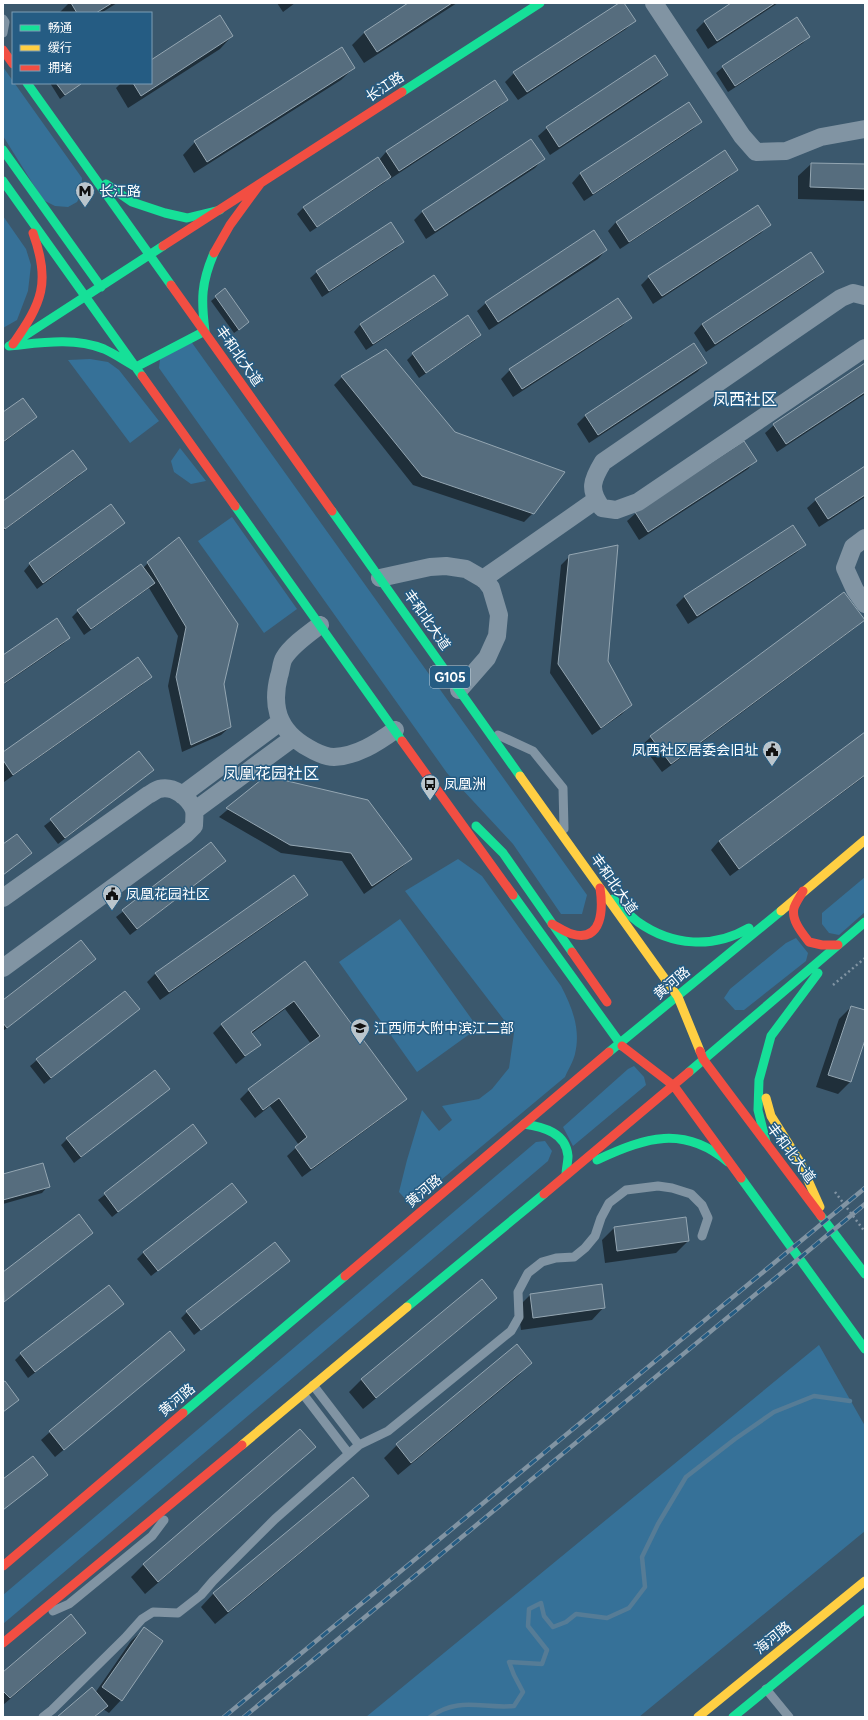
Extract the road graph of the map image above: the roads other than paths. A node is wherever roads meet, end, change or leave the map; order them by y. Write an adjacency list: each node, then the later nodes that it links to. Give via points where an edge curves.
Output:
1 (540, 3): 12 (main road, 长江路)
2 (654, 3): 8 (street, via 742,136 756,152 786,151 822,137)
3 (3, 19): 4 (lane)
4 (3, 33)
5 (3, 50): 6 (main road)
6 (12, 63)
7 (28, 84): 10 (main road, 丰和北大道 / G105)
8 (865, 129)
9 (3, 150): 16 (main road)
10 (92, 173): 14 (main road, via 132,202 165,213 187,218); 15 (main road, 丰和北大道 / G105)
11 (3, 181): 13 (main road)
12 (260, 184): 14 (main road, 长江路); 19 (main road, via 216,246 205,273 202,300)
13 (24, 210): 18 (main road); 20 (main road, via 41,251 44,281 39,303 28,324)
14 (220, 210): 15 (main road, 长江路)
15 (150, 255): 16 (main road, 长江路); 19 (main road, 丰和北大道 / G105)
16 (101, 287): 18 (main road, 长江路)
17 (865, 296): 23 (street, via 853,293 841,298 604,462 592,486)
18 (86, 298): 20 (main road, 长江路); 22 (main road)
19 (204, 331): 22 (main road); 25 (main road, 丰和北大道 / G105)
20 (8, 347): 22 (main road, via 74,342 103,349)
21 (865, 348): 23 (street, via 638,502 616,510)
22 (136, 367): 28 (main road)
23 (599, 504): 26 (street)
24 (865, 538): 27 (street, via 853,547 846,568 855,590)
25 (380, 578): 26 (street, via 446,566 466,569); 29 (main road, 丰和北大道 / G105)
26 (487, 583): 29 (street, via 499,615 497,636 487,658)
27 (865, 604)
28 (320, 625): 30 (street, via 284,658 275,703); 31 (main road)
29 (459, 690): 32 (main road, 丰和北大道 / G105)
30 (280, 722): 33 (street); 35 (street)
31 (395, 730): 33 (street, via 362,751 332,757 307,748); 34 (main road)
32 (488, 731): 37 (main road, 丰和北大道 / G105); 37 (lane, via 533,751 563,788)
33 (293, 738): 36 (street)
34 (433, 783): 43 (main road, via 503,853); 50 (main road)
35 (182, 795): 36 (street); 41 (street, via 173,790 159,789 148,795)
36 (194, 812): 45 (street, via 194,826 186,834)
37 (565, 838): 39 (main road, 丰和北大道 / G105)
38 (865, 840): 40 (main road, 黄河路)
39 (600, 888): 40 (main road, via 640,922 657,931 684,940 704,943 738,935); 43 (main road, via 603,908 596,929 584,936 571,934); 46 (main road, 丰和北大道 / G105)
40 (803, 891): 44 (main road, via 794,909 801,930 809,942); 46 (main road, 黄河路)
41 (3, 898)
42 (865, 922): 44 (main road)
43 (552, 924): 47 (main road)
44 (838, 945): 51 (main road); 52 (main road, via 771,1036)
45 (3, 968)
46 (678, 997): 49 (main road, 黄河路); 51 (main road, 丰和北大道 / G105)
47 (611, 1007)
48 (623, 1025): 49 (main road)
49 (630, 1035): 50 (main road, 黄河路)
50 (619, 1044): 53 (main road); 54 (main road, 黄河路)
51 (703, 1059): 53 (main road); 55 (main road, 丰和北大道 / G105)
52 (759, 1080): 55 (main road, via 758,1110); 59 (main road, via 771,1116 800,1162 817,1203)
53 (674, 1086): 56 (main road); 57 (main road)
54 (524, 1124): 57 (main road, via 545,1127 565,1144 568,1156); 67 (main road, 黄河路)
55 (766, 1142): 60 (main road, 丰和北大道 / G105)
56 (730, 1163): 57 (main road, via 706,1146 687,1139 666,1136 629,1144); 61 (main road)
57 (566, 1175): 62 (main road)
58 (702, 1236): 64 (lane, via 708,1218 702,1205 691,1194 658,1186 626,1190 609,1203 595,1236 585,1248 574,1257 542,1262 528,1273 518,1292 519,1317 511,1331 388,1431)
59 (865, 1264)
60 (865, 1274)
61 (865, 1349)
62 (313, 1385): 63 (main road); 64 (lane)
63 (303, 1394): 65 (lane); 66 (main road)
64 (359, 1445): 65 (lane)
65 (349, 1454): 73 (lane, via 275,1519 202,1595 178,1613 154,1612 142,1619 104,1660)
66 (184, 1492): 70 (main road); 70 (lane, via 146,1541 69,1604)
67 (3, 1566)
68 (865, 1581): 72 (main road, 海河路)
69 (865, 1609): 72 (main road, 海河路)
70 (26, 1623): 71 (main road)
71 (3, 1643)
72 (760, 1681): 74 (main road, 海河路); 75 (main road, 海河路); 76 (lane)
73 (43, 1717)
74 (698, 1717)
75 (733, 1717)
76 (789, 1717)

